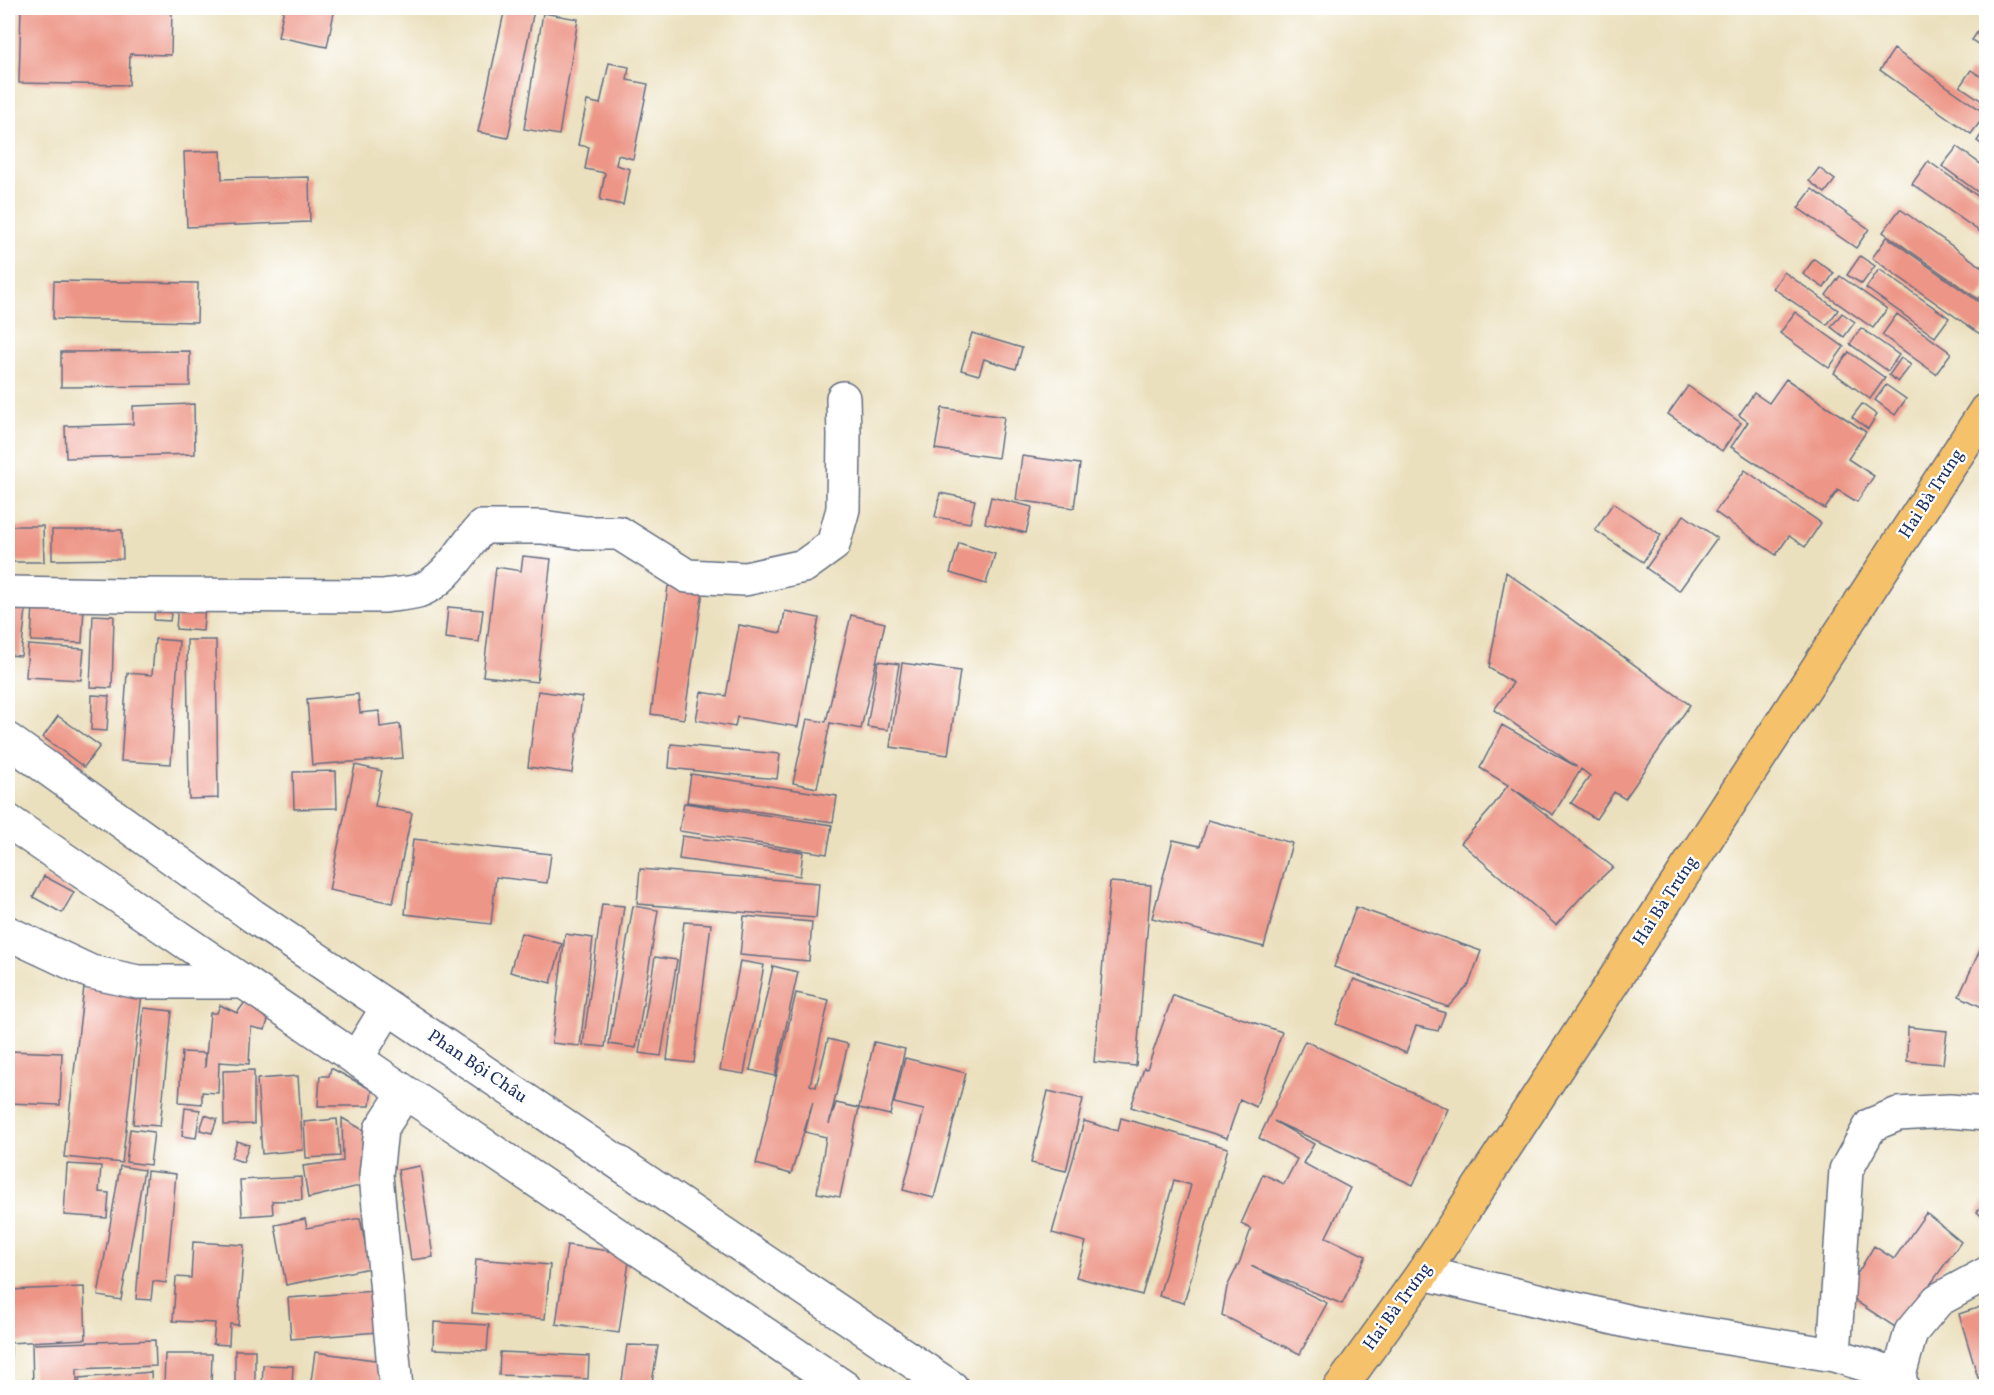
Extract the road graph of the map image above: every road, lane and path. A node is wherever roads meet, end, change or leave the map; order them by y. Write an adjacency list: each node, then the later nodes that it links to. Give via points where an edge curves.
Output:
1 (843, 398): 3 (street, via 843,509 833,545 804,566 745,579 687,576 619,533 542,526 482,528 446,573 419,591 384,596)
2 (1986, 410): 12 (main road, Hai Bà Trưng)
3 (8, 593)
4 (8, 741): 8 (street, Phan Bội Châu)
5 (8, 821): 7 (street)
6 (8, 933): 7 (street, via 91,972 138,982)
7 (243, 982): 9 (street)
8 (388, 1007): 9 (street); 18 (street, Phan Bội Châu)
9 (356, 1059): 10 (street)
10 (405, 1092): 16 (street, via 381,1129 376,1175); 17 (street)
11 (1986, 1114): 14 (street, via 1898,1114 1870,1125 1846,1170)
12 (1424, 1273): 14 (street, via 1635,1323); 19 (main road, Hai Bà Trưng)
13 (1986, 1274): 15 (street, via 1938,1300 1911,1332)
14 (1834, 1355): 15 (street)
15 (1900, 1381)
16 (396, 1388)
17 (845, 1388)
18 (952, 1388)
19 (1340, 1388)

